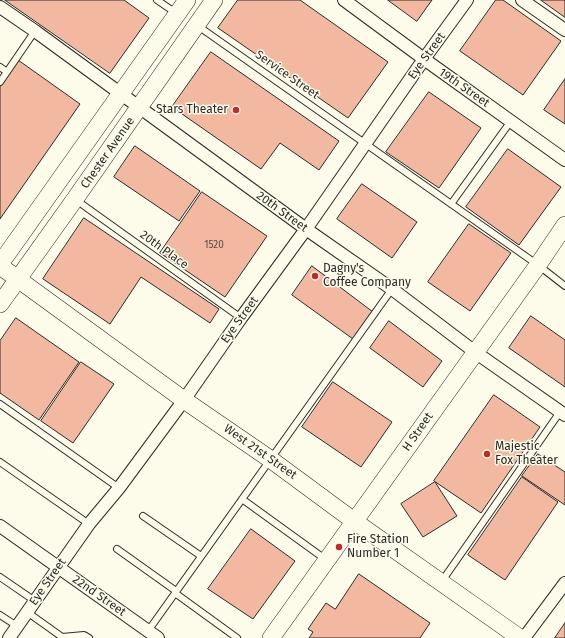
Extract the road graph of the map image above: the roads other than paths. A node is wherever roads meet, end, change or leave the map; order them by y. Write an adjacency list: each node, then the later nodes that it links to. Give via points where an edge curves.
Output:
1 (158, 0): 8 (lane)
2 (187, 0): 8 (street, Chester Avenue)
3 (214, 0): 9 (street, Chester Avenue)
4 (344, 0): 12 (street, 19th Street)
5 (467, 0): 12 (street, Eye Street)
6 (522, 0): 10 (street)
7 (0, 7): 11 (street, 20th Street)
8 (177, 14): 16 (street, Chester Avenue)
9 (196, 25): 17 (street, Chester Avenue); 19 (lane, Service Street)
10 (565, 30)
11 (35, 31): 14 (lane); 16 (street, 20th Street)
12 (424, 59): 18 (street, 19th Street); 19 (street, Eye Street)
13 (0, 67): 14 (lane)
14 (7, 72): 15 (lane)
15 (0, 82)
16 (120, 93): 17 (street, 20th Street); 25 (street, Chester Avenue)
17 (140, 107): 21 (street, Chester Avenue); 24 (street, 20th Street)
18 (511, 121): 20 (street, 19th Street); 22 (lane)
19 (366, 143): 22 (lane, Service Street); 24 (street, Eye Street)
20 (565, 160)
21 (75, 199): 27 (street, Chester Avenue); 31 (lane, 20th Place)
22 (451, 204): 26 (lane, Service Street)
23 (565, 225): 26 (street, H Street)
24 (306, 229): 29 (street, 20th Street); 31 (street, Eye Street)
25 (0, 265): 27 (street, West 21st Street)
26 (538, 265): 28 (lane, Service Street); 32 (street, H Street)
27 (18, 279): 30 (street, Chester Avenue); 33 (street, West 21st Street)
28 (565, 286)
29 (392, 289): 32 (street, 20th Street); 36 (lane)
30 (0, 304)
31 (241, 318): 33 (street, Eye Street)
32 (475, 352): 35 (street, 20th Street); 41 (street, H Street)
33 (184, 400): 36 (street, West 21st Street); 38 (street, Eye Street)
34 (0, 404): 38 (lane)
35 (562, 414): 49 (lane)
36 (270, 459): 39 (lane); 41 (street, West 21st Street)
37 (0, 462): 42 (lane)
38 (119, 488): 42 (street, Eye Street)
39 (242, 499): 45 (lane); 46 (lane)
40 (143, 516): 45 (lane)
41 (354, 521): 46 (street, H Street); 49 (street, West 21st Street)
42 (89, 524): 47 (street, Eye Street)
43 (0, 526): 47 (street, 22nd Street)
44 (117, 550): 51 (lane)
45 (201, 556): 51 (lane)
46 (327, 560): 62 (street, H Street)
47 (58, 567): 52 (street, Eye Street); 56 (street, 22nd Street)
48 (0, 577): 52 (lane)
49 (441, 582): 63 (street, West 21st Street)
50 (565, 583): 64 (street)
51 (175, 592): 56 (lane); 61 (lane)
52 (35, 601): 53 (street, Eye Street)
53 (27, 612): 55 (street, Eye Street); 57 (lane)
54 (0, 615): 55 (lane)
55 (17, 626): 58 (street, Eye Street)
56 (148, 631): 60 (street, 22nd Street)
57 (61, 637): 59 (lane, via 84,635)
58 (9, 638)
59 (89, 638)
60 (158, 638)
61 (237, 638)
62 (271, 638)
63 (520, 638)
64 (524, 638)

